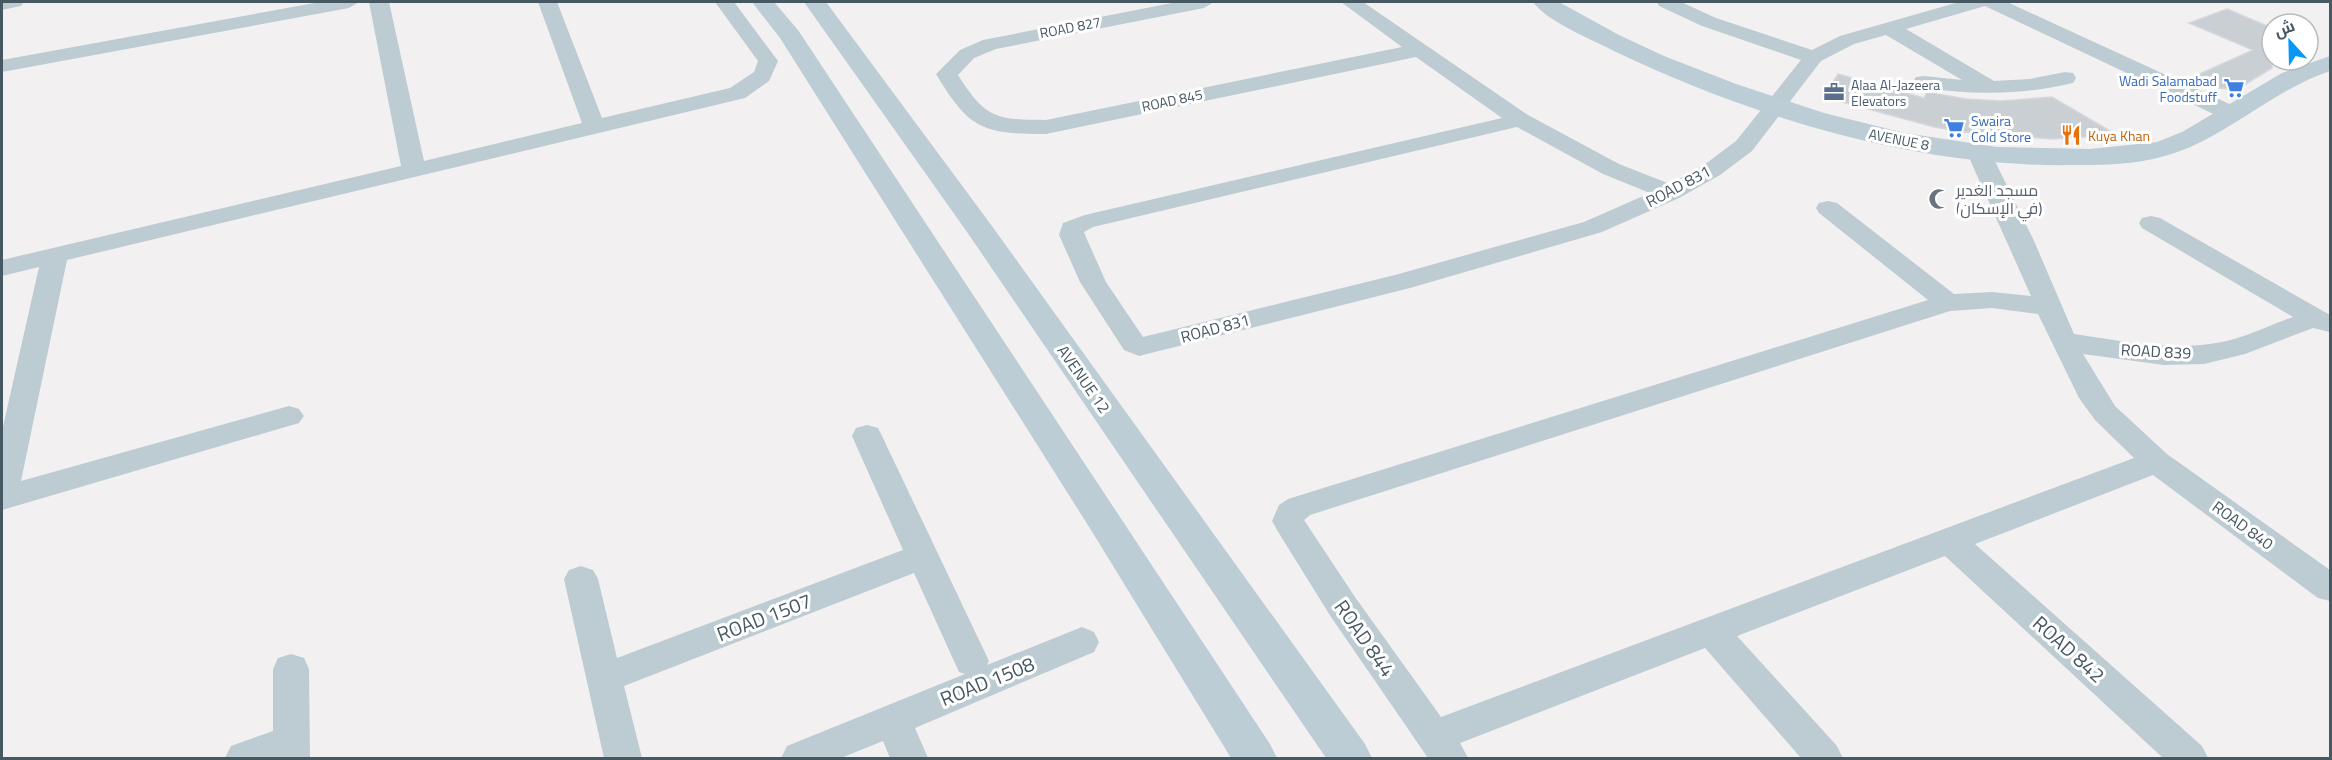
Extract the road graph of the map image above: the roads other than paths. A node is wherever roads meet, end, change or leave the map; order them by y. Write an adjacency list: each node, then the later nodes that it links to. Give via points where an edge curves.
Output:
1 (14, 2): 14 (street)
2 (349, 2): 19 (street)
3 (380, 2): 29 (street)
4 (547, 2): 27 (street)
5 (724, 2): 27 (street, via 768,61 768,69 760,80 737,93)
6 (764, 2): 59 (street, via 790,35)
7 (815, 2): 60 (street, AVENUE 12)
8 (1204, 2): 20 (street, ROAD 827, via 990,44 967,54)
9 (1351, 2): 16 (street)
10 (1544, 2): 24 (street, AVENUE 8, via 1629,51)
11 (1666, 2): 17 (street, via 1708,22)
12 (1979, 2): 15 (street, ROAD 831)
13 (1992, 2): 25 (street)
14 (2, 4)
15 (1887, 27): 17 (street, ROAD 831); 23 (street)
16 (1418, 50): 20 (street, ROAD 845, via 1046,126 1009,125 977,115 968,108); 26 (street)
17 (1814, 57): 24 (street, ROAD 831)
18 (2329, 65): 25 (street, AVENUE 8)
19 (2, 66)
20 (947, 74)
21 (2065, 78): 23 (street, via 2044,84)
22 (1924, 82): 23 (street)
23 (1992, 88)
24 (1776, 106): 28 (street, AVENUE 8, via 1874,134); 30 (street, ROAD 831, via 1744,146)
25 (2230, 113): 28 (street, AVENUE 8, via 2196,137 2129,154 2056,159)
26 (1520, 120): 30 (street, via 1611,169); 30 (street, ROAD 831, via 1084,222 1072,228 1072,235 1093,282 1139,347 1401,282 1582,230)
27 (595, 128): 29 (street)
28 (1979, 153): 36 (street, ROAD 840)
29 (414, 170): 33 (street)
30 (1671, 193)
31 (1828, 208): 35 (street)
32 (2151, 223): 37 (street, ROAD 839)
33 (55, 255): 34 (street); 42 (street)
34 (2, 268)
35 (1948, 303): 36 (street, via 1992,300); 53 (street, ROAD 844, via 1299,507 1290,514 1288,521 1336,598)
36 (2047, 307): 38 (street, ROAD 840)
37 (2323, 322): 38 (street, ROAD 839, via 2222,351 2186,356)
38 (2063, 342): 41 (street, ROAD 840, via 2105,413)
39 (289, 416): 42 (street)
40 (867, 436): 44 (street)
41 (2156, 462): 43 (street); 46 (street, ROAD 840)
42 (2, 497)
43 (1948, 539): 47 (street); 62 (street, ROAD 842)
44 (923, 556): 49 (street); 51 (street, ROAD 1507)
45 (581, 579): 51 (street)
46 (2331, 588)
47 (1711, 631): 53 (street); 61 (street)
48 (1082, 642): 52 (street, ROAD 1508)
49 (971, 661)
50 (291, 669): 54 (street)
51 (604, 678): 56 (street)
52 (893, 720): 57 (street, ROAD 1508); 58 (street)
53 (1442, 747)
54 (291, 750): 55 (street)
55 (244, 759)
56 (623, 759)
57 (800, 759)
58 (909, 759)
59 (1255, 759)
60 (1350, 759)
61 (1824, 759)
62 (2189, 759)

